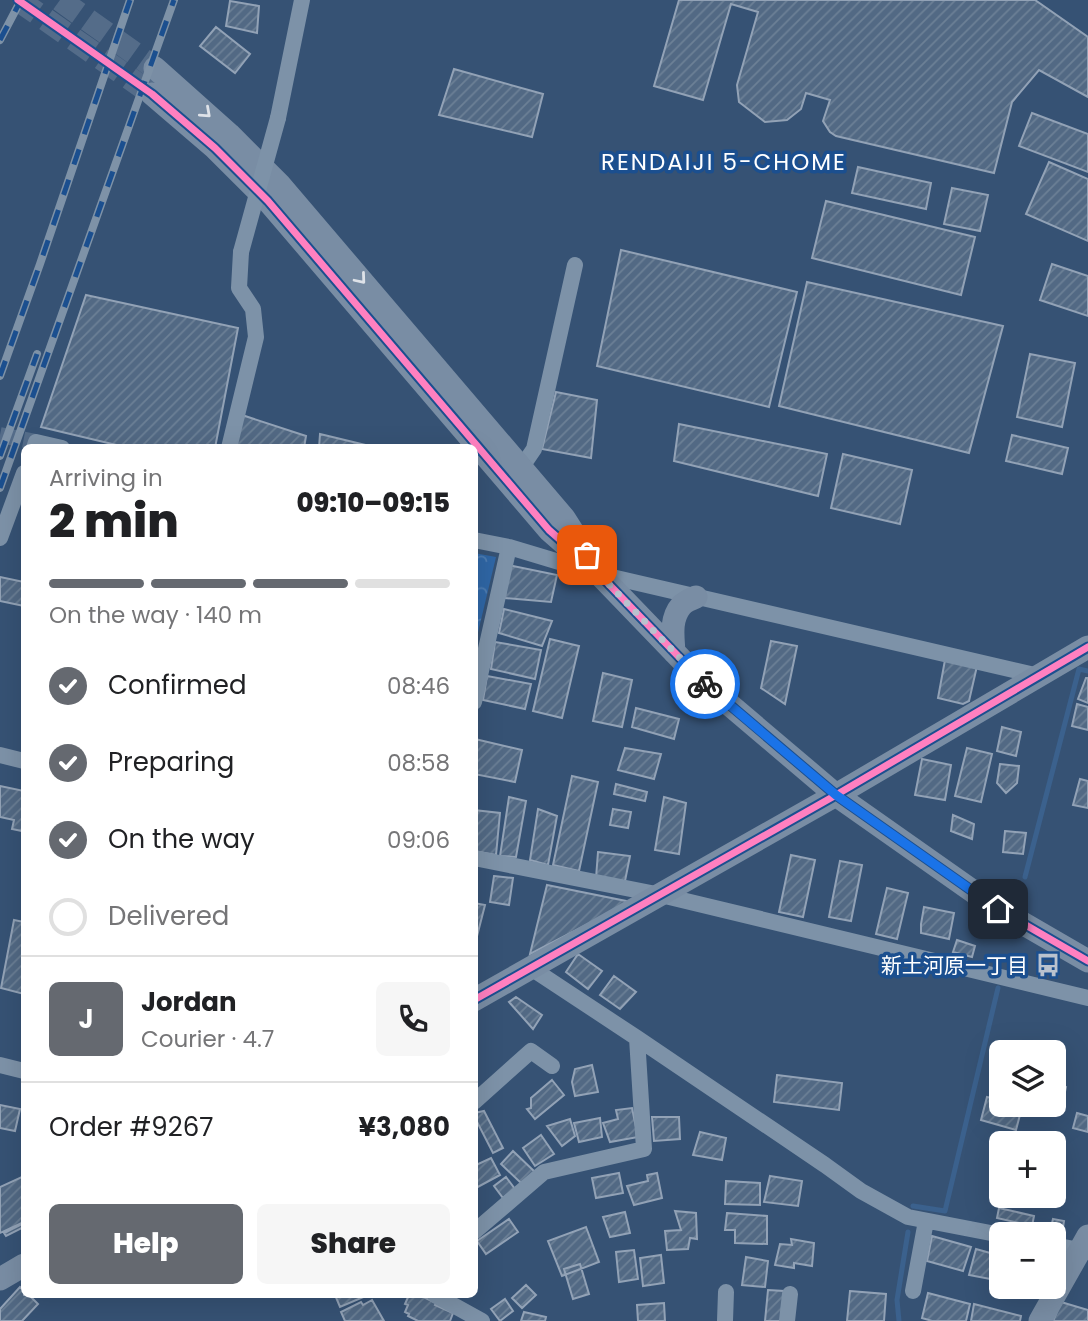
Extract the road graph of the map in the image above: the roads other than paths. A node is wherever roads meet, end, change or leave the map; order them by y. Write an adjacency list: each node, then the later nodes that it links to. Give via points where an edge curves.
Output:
1 (302, 0): 5 (street, bridge, via 278,118 241,252 239,288 253,310 256,337)
2 (155, 68): 8 (street, one-way to 8, via 280,185)
3 (152, 94): 6 (street, via 268,201)
4 (575, 265): 8 (street, via 534,449)
5 (230, 444)
6 (476, 444)
7 (478, 447): 13 (street, via 549,530)
8 (521, 468): 13 (street, via 564,518)
9 (21, 480): 10 (street)
10 (0, 538)
11 (478, 541): 12 (street)
12 (509, 547): 13 (street); 18 (street)
13 (599, 574): 14 (street); 16 (street)
14 (696, 597): 16 (street, via 681,605 675,618); 17 (street)
15 (1088, 647): 17 (street)
16 (674, 652): 21 (street)
17 (1039, 676): 21 (street)
18 (478, 684)
19 (0, 755): 20 (street)
20 (21, 760)
21 (836, 795): 23 (street); 24 (street, via 998,909)
22 (478, 859): 23 (street)
23 (661, 895): 25 (street); 27 (street)
24 (1088, 961)
25 (531, 968): 26 (street); 28 (street)
26 (478, 998)
27 (1088, 998)
28 (637, 1038): 33 (street, via 860,1191 908,1217); 34 (street, via 644,1149 544,1172)
29 (0, 1065): 31 (street)
30 (552, 1066): 32 (street, via 531,1051)
31 (21, 1069)
32 (478, 1098)
33 (926, 1221): 35 (street); 40 (street)
34 (478, 1229)
35 (989, 1233)
36 (1066, 1245): 37 (street)
37 (1085, 1246): 47 (street)
38 (21, 1267): 39 (street)
39 (0, 1279)
40 (913, 1291)
41 (726, 1292): 45 (street)
42 (790, 1294): 46 (street)
43 (440, 1298): 44 (street)
44 (482, 1321)
45 (725, 1321)
46 (788, 1321)
47 (1040, 1321)

